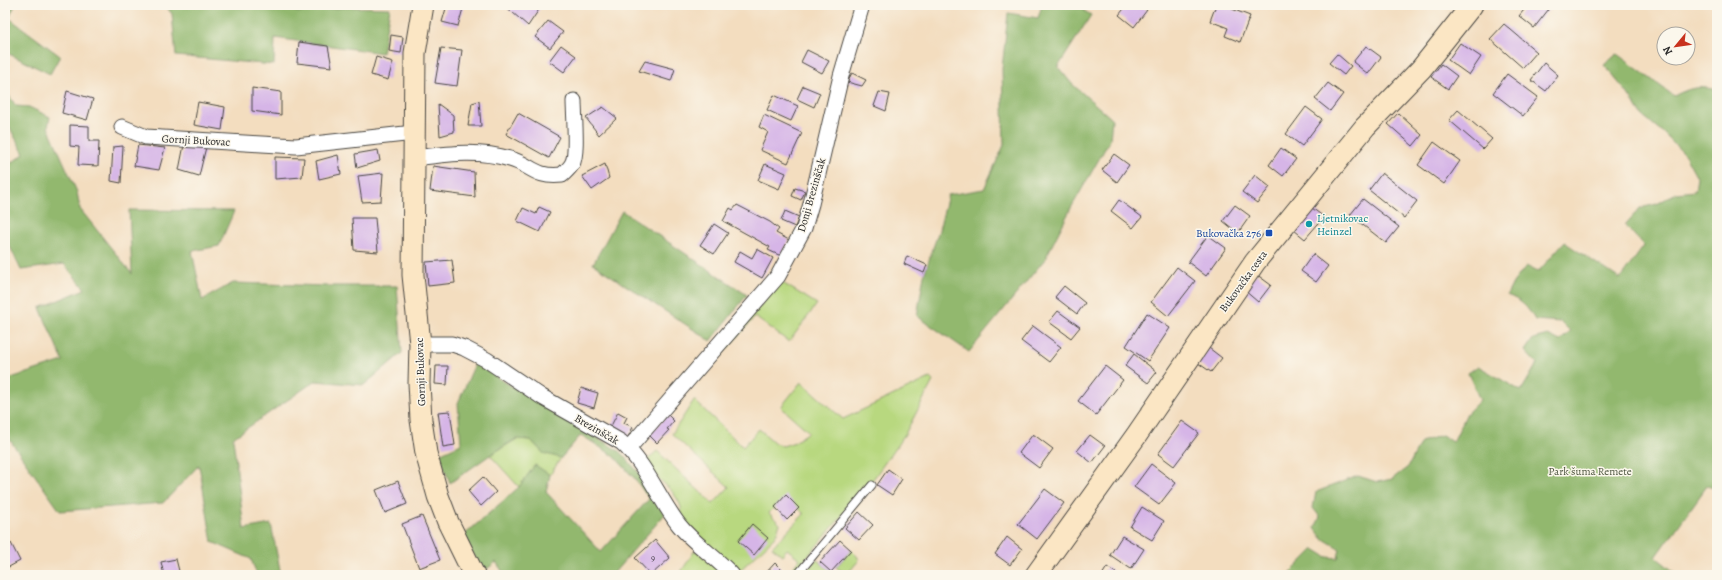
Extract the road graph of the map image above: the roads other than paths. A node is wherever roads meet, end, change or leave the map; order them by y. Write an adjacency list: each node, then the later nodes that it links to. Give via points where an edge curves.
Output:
1 (423, 5): 6 (main road, Gornji Bukovac, via 415,53)
2 (862, 5): 9 (street, Donji Brezinščak, via 841,76 811,204 796,245 778,276)
3 (1472, 5): 14 (main road, Bukovačka cesta, via 1422,69 1365,127 1257,260 1136,436)
4 (574, 101): 7 (street, via 576,146 573,163 562,175 550,177 512,159 485,153 453,153)
5 (122, 127): 6 (street, Gornji Bukovac, via 146,137 296,146)
6 (414, 133): 7 (main road, Gornji Bukovac)
7 (414, 158): 8 (main road, Gornji Bukovac, via 413,275)
8 (420, 344): 9 (street, Brezinščak, via 452,344 464,348 621,442); 11 (main road, Gornji Bukovac, via 421,420 426,453 448,522)
9 (628, 449): 12 (street, Brezinščak, via 641,464 684,532)
10 (872, 485): 13 (lane)
11 (474, 575)
12 (732, 575)
13 (797, 575)
14 (1036, 575)

